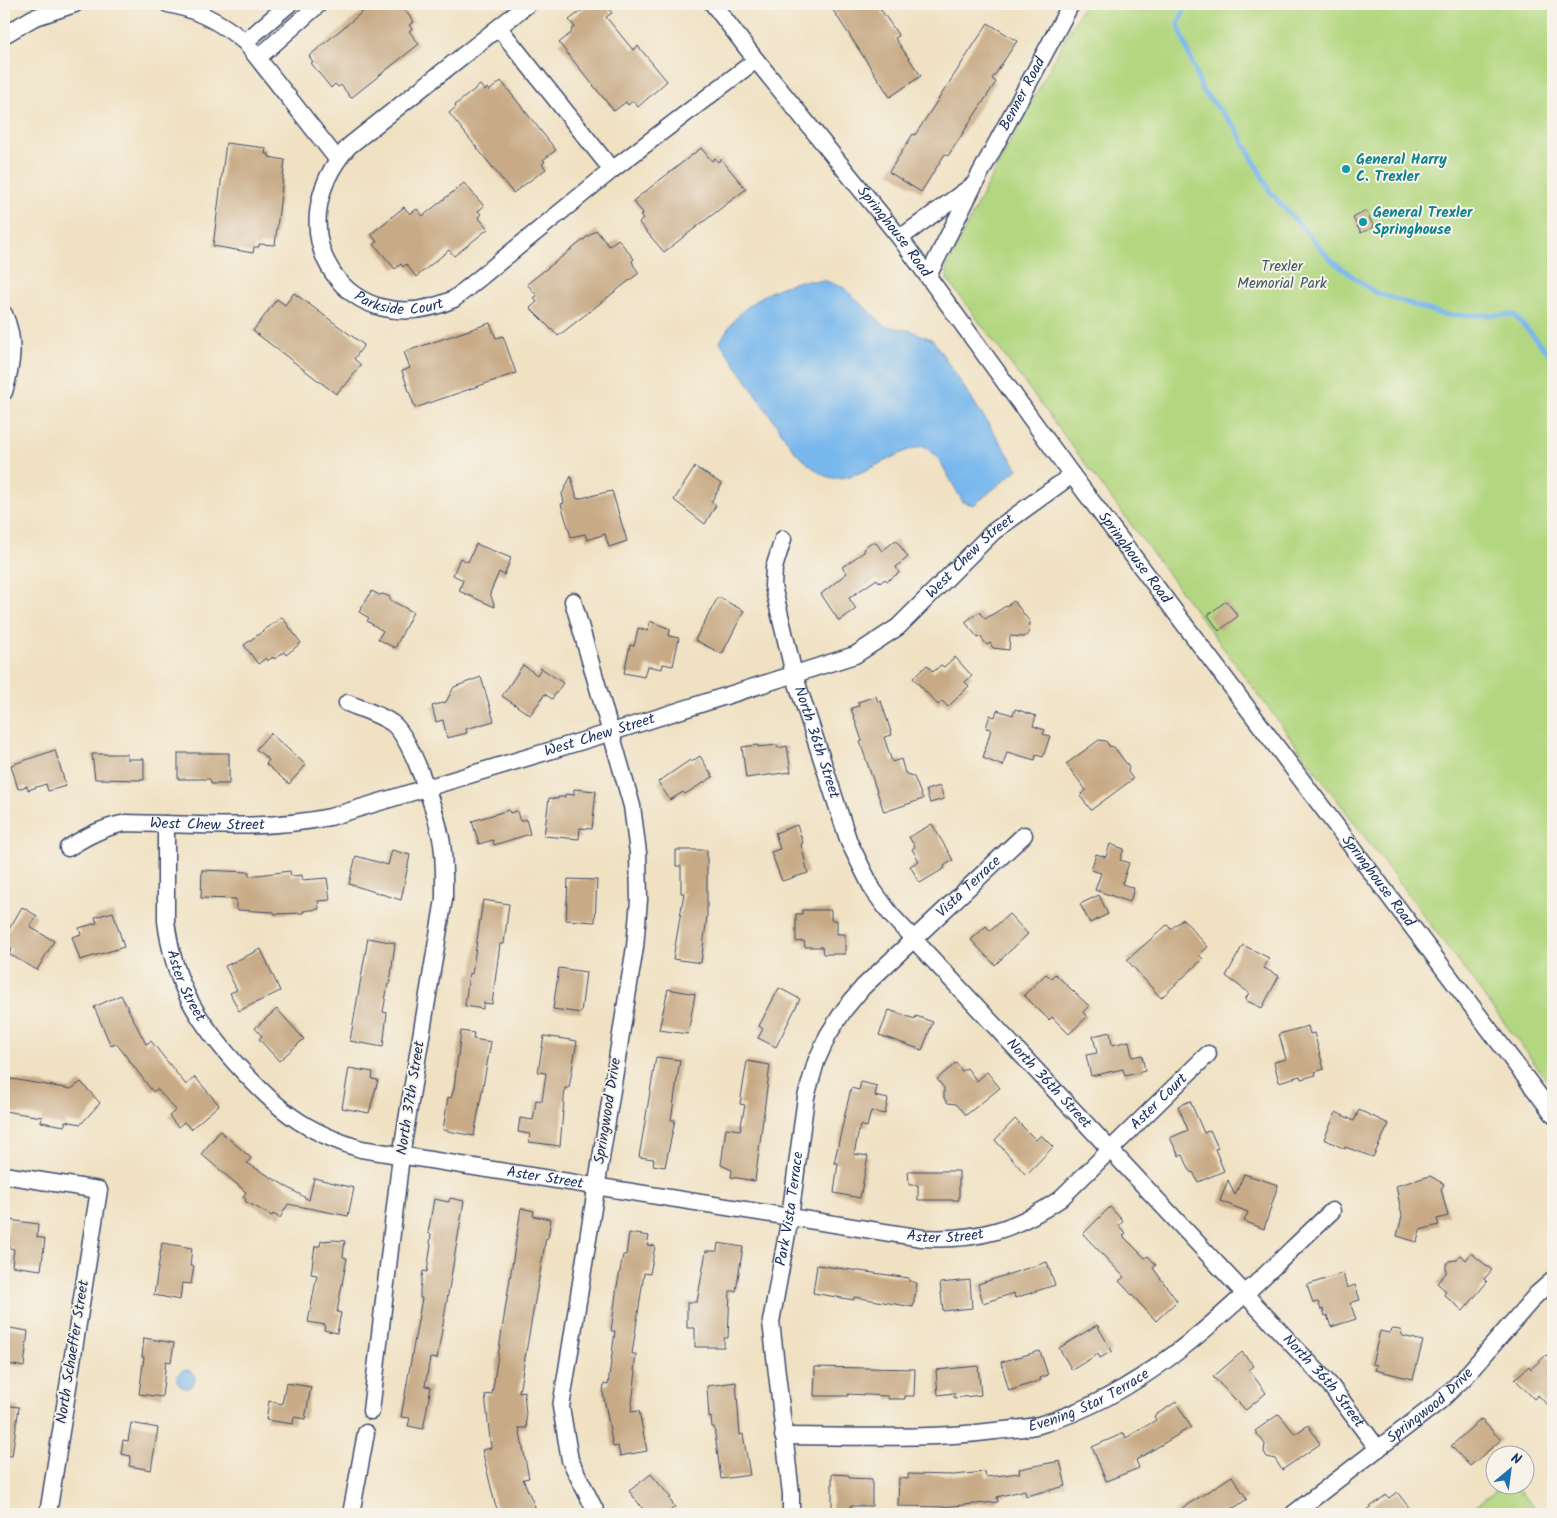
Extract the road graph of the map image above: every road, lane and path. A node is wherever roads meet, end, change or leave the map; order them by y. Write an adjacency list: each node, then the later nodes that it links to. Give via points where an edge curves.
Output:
1 (75, 4): 9 (street, via 33,18)
2 (168, 4): 10 (street, via 201,14 227,27)
3 (289, 4): 10 (street)
4 (318, 4): 11 (street)
5 (528, 4): 8 (street, Parkside Court)
6 (713, 4): 12 (street, Springhouse Road)
7 (1071, 4): 15 (street, Benner Road)
8 (499, 28): 13 (street, Parkside Court, via 349,146); 14 (street)
9 (4, 36)
10 (245, 42): 11 (street)
11 (259, 57): 13 (street)
12 (756, 60): 14 (street, Parkside Court); 16 (street, Springhouse Road)
13 (338, 159): 14 (street, Parkside Court, via 319,198 316,220 324,258 339,280 360,298 395,311 436,307 454,299)
14 (612, 170)
15 (974, 185): 16 (street, Benner Road); 17 (street, Benner Road)
16 (900, 238): 17 (street, Springhouse Road)
17 (928, 276): 20 (street, Springhouse Road)
18 (7, 321): 19 (street, via 13,356)
19 (4, 392)
20 (1072, 475): 23 (street, West Chew Street, via 993,532 898,627 875,644 855,655); 32 (street, Springhouse Road)
21 (784, 539): 23 (street, North 36th Street, via 774,568 773,586)
22 (573, 601): 25 (street, Springwood Drive)
23 (794, 674): 25 (street, West Chew Street); 30 (street, North 36th Street, via 860,869 892,916)
24 (347, 703): 26 (street, North 37th Street, via 393,724 405,740)
25 (612, 732): 26 (street, West Chew Street); 36 (street, Springwood Drive, via 632,806 639,900 635,947)
26 (425, 788): 27 (street, West Chew Street, via 300,823 266,826); 34 (street, North 37th Street, via 441,840 444,899)
27 (166, 824): 29 (street, West Chew Street, via 110,826); 34 (street, Aster Street, via 168,937 183,989 210,1036 265,1096 310,1129 361,1149)
28 (1024, 835): 30 (street, Vista Terrace)
29 (68, 848)
30 (914, 940): 33 (street, North 36th Street); 38 (street, Park Vista Terrace, via 863,987 828,1035 806,1097)
31 (1208, 1054): 33 (street, Aster Court)
32 (1553, 1114)
33 (1111, 1150): 38 (street, Aster Street, via 1060,1199 1039,1214 1016,1225 973,1237 922,1238); 40 (street, North 36th Street)
34 (402, 1156): 36 (street, Aster Street); 41 (street, North 37th Street)
35 (4, 1175): 45 (street, North Schaeffer Street, via 99,1190)
36 (596, 1186): 38 (street, Aster Street); 47 (street, Springwood Drive, via 561,1407 570,1460)
37 (1332, 1211): 40 (street, Evening Star Terrace)
38 (790, 1217): 43 (street, Park Vista Terrace, via 771,1322)
39 (1553, 1280): 44 (street, Springwood Drive, via 1458,1384)
40 (1244, 1292): 43 (street, Evening Star Terrace, via 1208,1327 1148,1374 1100,1402 1038,1425 956,1436); 44 (street, North 36th Street, via 1330,1385)
41 (371, 1411)
42 (366, 1433): 46 (street)
43 (783, 1436): 48 (street, Park Vista Terrace)
44 (1378, 1449): 49 (street, Springwood Drive)
45 (48, 1514)
46 (351, 1514)
47 (597, 1514)
48 (791, 1514)
49 (1293, 1514)

